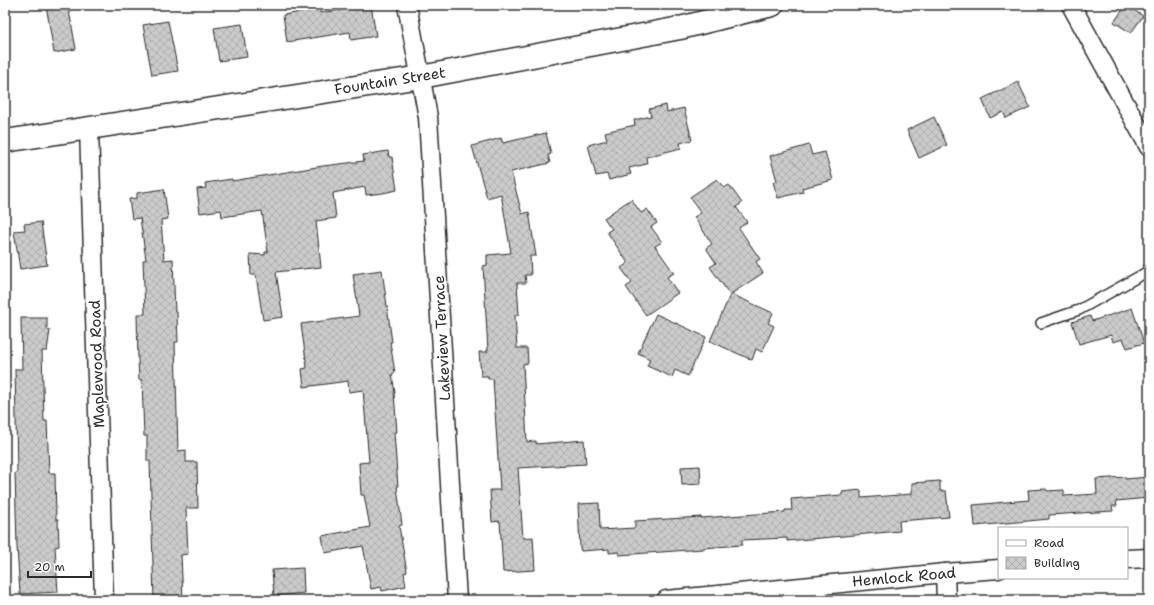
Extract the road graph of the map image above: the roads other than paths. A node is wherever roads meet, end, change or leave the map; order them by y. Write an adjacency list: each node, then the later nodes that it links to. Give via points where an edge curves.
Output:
1 (407, 5): 4 (street, Lakeview Terrace)
2 (772, 5): 4 (main road, Fountain Street, via 680,28)
3 (1071, 5): 7 (street)
4 (421, 77): 5 (main road, Fountain Street); 16 (street, Lakeview Terrace, via 428,116)
5 (89, 128): 6 (main road, Fountain Street); 15 (street, Maplewood Road)
6 (5, 141)
7 (1149, 147)
8 (1149, 268): 9 (lane, via 1145,273 1079,310)
9 (1041, 323)
10 (1149, 558): 11 (street)
11 (1128, 559)
12 (998, 569): 13 (street, Hemlock Road)
13 (944, 573): 14 (street, Hemlock Road); 18 (street)
14 (699, 599): 17 (street, Hemlock Road)
15 (104, 600)
16 (457, 600)
17 (666, 600)
18 (946, 600)

